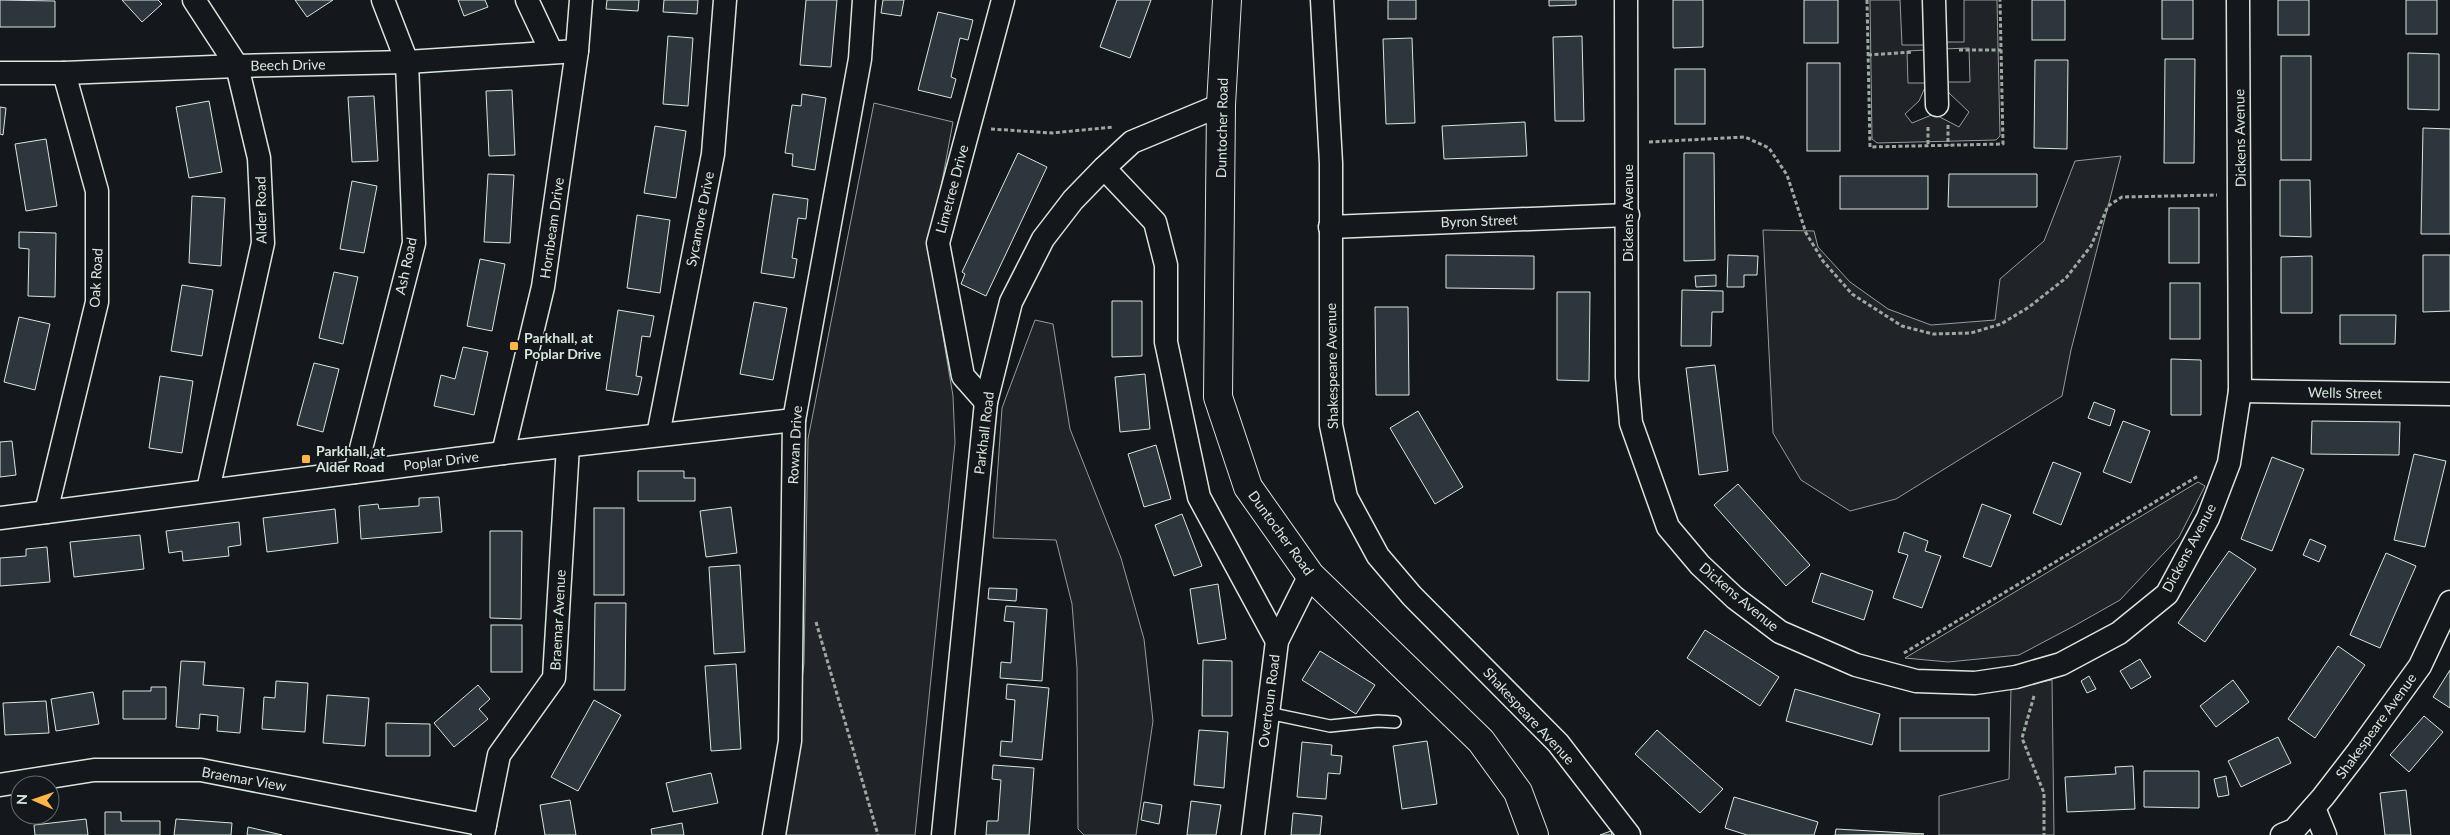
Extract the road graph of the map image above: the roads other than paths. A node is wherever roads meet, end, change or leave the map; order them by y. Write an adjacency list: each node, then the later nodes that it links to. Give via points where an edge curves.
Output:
1 (194, 0): 16 (street, Alder Road)
2 (383, 0): 15 (street, Ash Road)
3 (527, 0): 13 (street)
4 (581, 0): 14 (street, Hornbeam Drive)
5 (725, 0): 28 (street, Sycamore Drive, via 713,154)
6 (864, 0): 27 (street, Rowan Drive, via 860,59)
7 (1003, 0): 26 (street, Limetree Drive, via 938,243 964,376)
8 (1227, 0): 20 (main road, Duntocher Road)
9 (1322, 0): 23 (street, Shakespeare Avenue, via 1331,163)
10 (1626, 0): 22 (street, Dickens Avenue)
11 (1934, 0): 19 (street)
12 (2238, 0): 24 (street, Dickens Avenue)
13 (551, 51): 14 (street, Beech Drive); 15 (street, Beech Drive)
14 (576, 51): 30 (street, Hornbeam Drive, via 543,287)
15 (407, 62): 16 (street, Beech Drive); 31 (street, Ash Road, via 414,243)
16 (237, 66): 18 (street, Beech Drive); 32 (street, Alder Road, via 260,158 263,243)
17 (0, 73): 18 (street, Beech Drive)
18 (64, 74): 33 (street, Oak Road, via 97,191 97,302)
19 (1937, 104)
20 (1221, 105): 21 (street, Parkhall Road, via 1132,142); 35 (main road, Duntocher Road, via 1218,397 1248,487)
21 (1104, 168): 26 (street, Parkhall Road, via 1042,239 1011,302); 37 (street, via 1155,222 1166,265 1166,342 1199,497)
22 (1628, 215): 23 (street, Byron Street); 24 (street, Dickens Avenue, via 1627,377 1631,423 1668,527 1700,565 1735,598 1780,632 1821,652 1875,670 1916,680 1975,683 2016,677 2061,664 2119,633 2167,594 2208,518 2229,463)
23 (1330, 227): 47 (street, Shakespeare Avenue, via 1331,425 1346,497 1378,556 1400,583 1558,743)
24 (2240, 391): 25 (street, Wells Street)
25 (2450, 394)
26 (986, 402): 44 (street, Parkhall Road)
27 (794, 420): 28 (street, Poplar Drive); 43 (street, Rowan Drive, via 790,741)
28 (658, 434): 29 (street, Poplar Drive)
29 (568, 446): 30 (street, Poplar Drive); 42 (street, Braemar Avenue, via 554,678 499,755)
30 (503, 453): 31 (street, Poplar Drive)
31 (355, 472): 32 (street, Poplar Drive)
32 (208, 490): 33 (street, Poplar Drive)
33 (46, 512): 34 (street, Poplar Drive)
34 (0, 518)
35 (1310, 575): 37 (street, Overtoun Road); 46 (main road, Duntocher Road, via 1481,741 1518,792)
36 (2450, 602): 41 (street, Shakespeare Avenue, via 2420,666)
37 (1277, 641): 38 (street, Overtoun Road)
38 (1268, 713): 39 (lane, via 1330,726); 45 (street, Overtoun Road)
39 (1395, 722)
40 (0, 785): 42 (street, Braemar View, via 94,770 201,770)
41 (2314, 808): 48 (street, Shakespeare Avenue, via 2294,830); 49 (street)
42 (484, 830)
43 (774, 835)
44 (943, 835)
45 (1253, 835)
46 (1534, 835)
47 (1629, 835)
48 (2282, 835)
49 (2325, 835)

